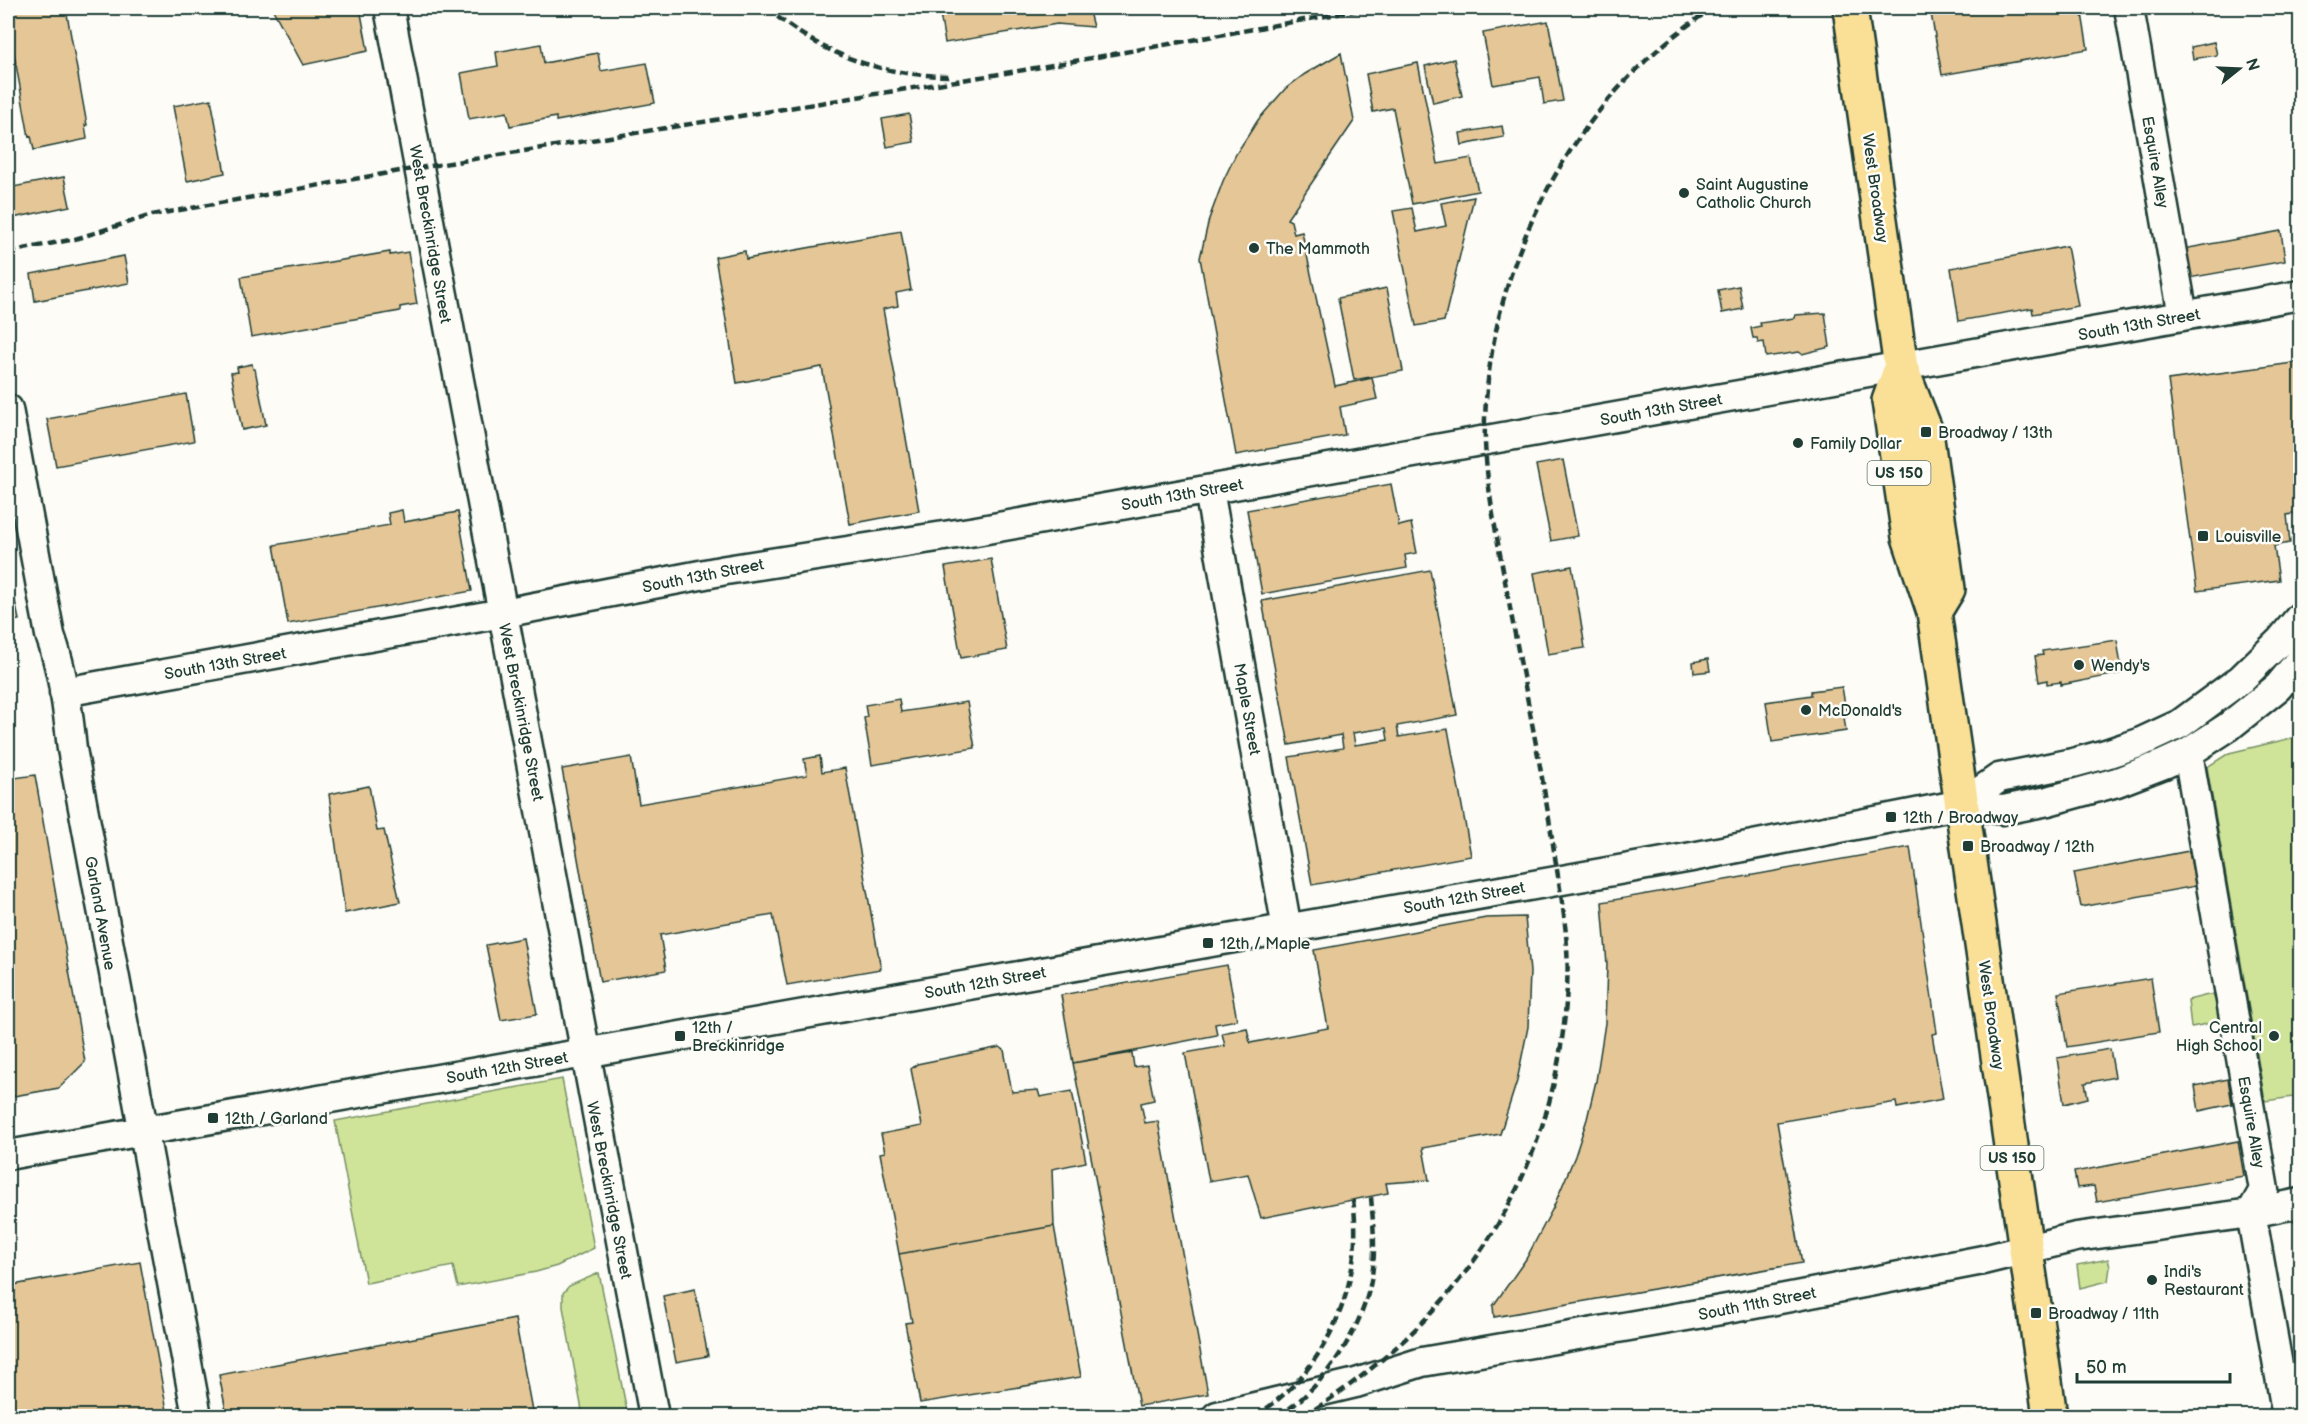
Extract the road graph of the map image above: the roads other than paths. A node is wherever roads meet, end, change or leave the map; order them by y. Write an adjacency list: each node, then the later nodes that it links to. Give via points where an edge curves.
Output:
1 (389, 8): 9 (street, West Breckinridge Street)
2 (1850, 8): 6 (main road, West Broadway / US 150)
3 (2129, 8): 5 (street, Esquire Alley)
4 (2301, 295): 5 (street, South 13th Street)
5 (2182, 316): 6 (street, South 13th Street)
6 (1901, 368): 8 (street, South 13th Street); 14 (main road, West Broadway / US 150, via 1926,432 1948,589 1934,612)
7 (8, 409): 12 (street, Garland Avenue)
8 (1209, 490): 9 (street, South 13th Street, via 726,570); 15 (street, Maple Street)
9 (503, 613): 12 (street, South 13th Street); 16 (street, West Breckinridge Street)
10 (2301, 617): 14 (street, via 2241,679 2180,724 2106,754 1999,778)
11 (2301, 660): 13 (street, via 2278,687)
12 (64, 692): 17 (street, Garland Avenue)
13 (2188, 753): 14 (street, via 2117,782 2048,801 2002,810); 20 (street, Esquire Alley, via 2264,1190)
14 (1962, 804): 15 (street, South 12th Street); 21 (main road, West Broadway / US 150)
15 (1287, 929): 16 (street, South 12th Street)
16 (585, 1053): 17 (street, South 12th Street); 23 (street, West Breckinridge Street)
17 (143, 1130): 18 (street, South 12th Street); 22 (street, Garland Avenue)
18 (8, 1155)
19 (2301, 1203): 20 (street, South 11th Street)
20 (2251, 1213): 21 (street, South 11th Street, via 2076,1237); 26 (street)
21 (2025, 1250): 24 (street, South 11th Street, via 1744,1306 1422,1362 1356,1383); 25 (main road, West Broadway / US 150)
22 (197, 1416)
23 (654, 1416)
24 (1217, 1416)
25 (2050, 1416)
26 (2287, 1416)

